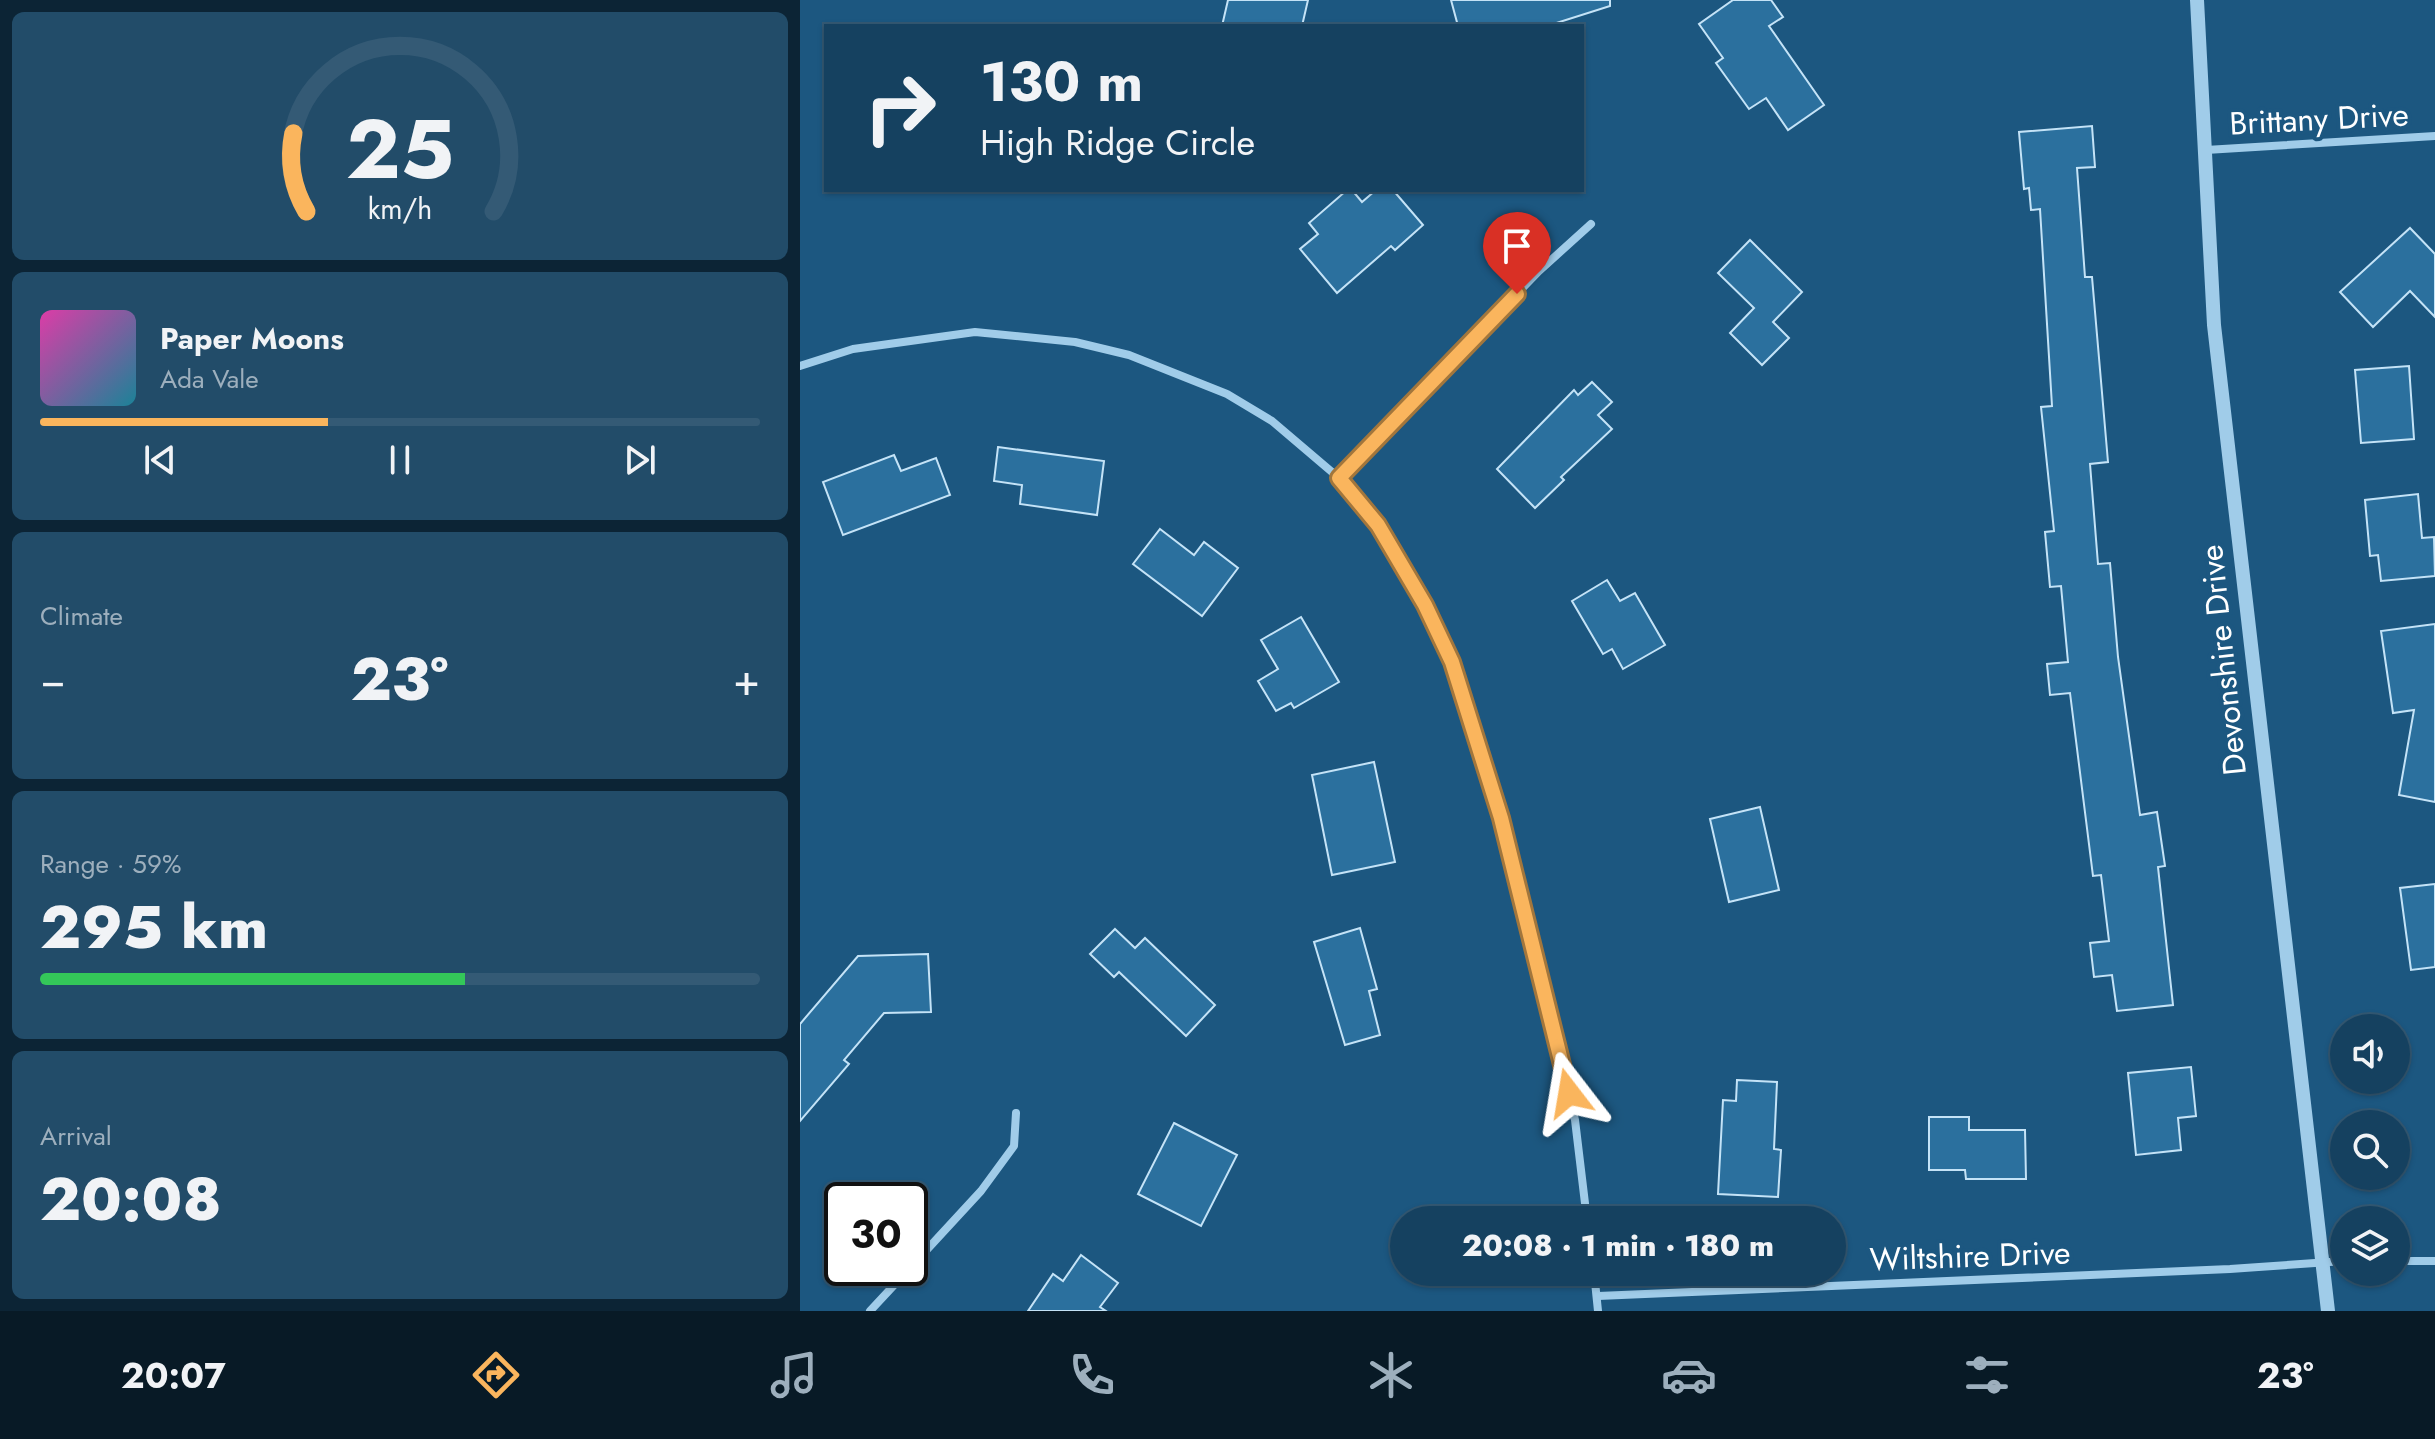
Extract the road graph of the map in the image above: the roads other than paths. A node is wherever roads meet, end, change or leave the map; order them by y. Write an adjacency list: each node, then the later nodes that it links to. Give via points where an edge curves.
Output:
1 (2197, 0): 3 (street, Devonshire Drive)
2 (2435, 136): 3 (street, Brittany Drive)
3 (2206, 150): 10 (street, Devonshire Drive, via 2214,325)
4 (1591, 224): 6 (street)
5 (800, 366): 6 (street, via 853,349 975,332 1075,342 1129,355 1227,394 1272,421)
6 (1339, 478): 8 (street, via 1378,525 1452,662 1501,818 1575,1120)
7 (1016, 1113): 9 (street, via 1014,1146)
8 (1585, 1206)
9 (928, 1248)
10 (2323, 1261): 11 (street, Wiltshire Drive); 16 (street, Wiltshire Drive); 19 (street, Devonshire Drive)
11 (2330, 1261)
12 (2410, 1261): 13 (street)
13 (2435, 1261)
14 (893, 1286): 17 (street)
15 (1596, 1286): 16 (street)
16 (1598, 1296): 18 (street)
17 (870, 1311)
18 (1598, 1311)
19 (2328, 1311)

